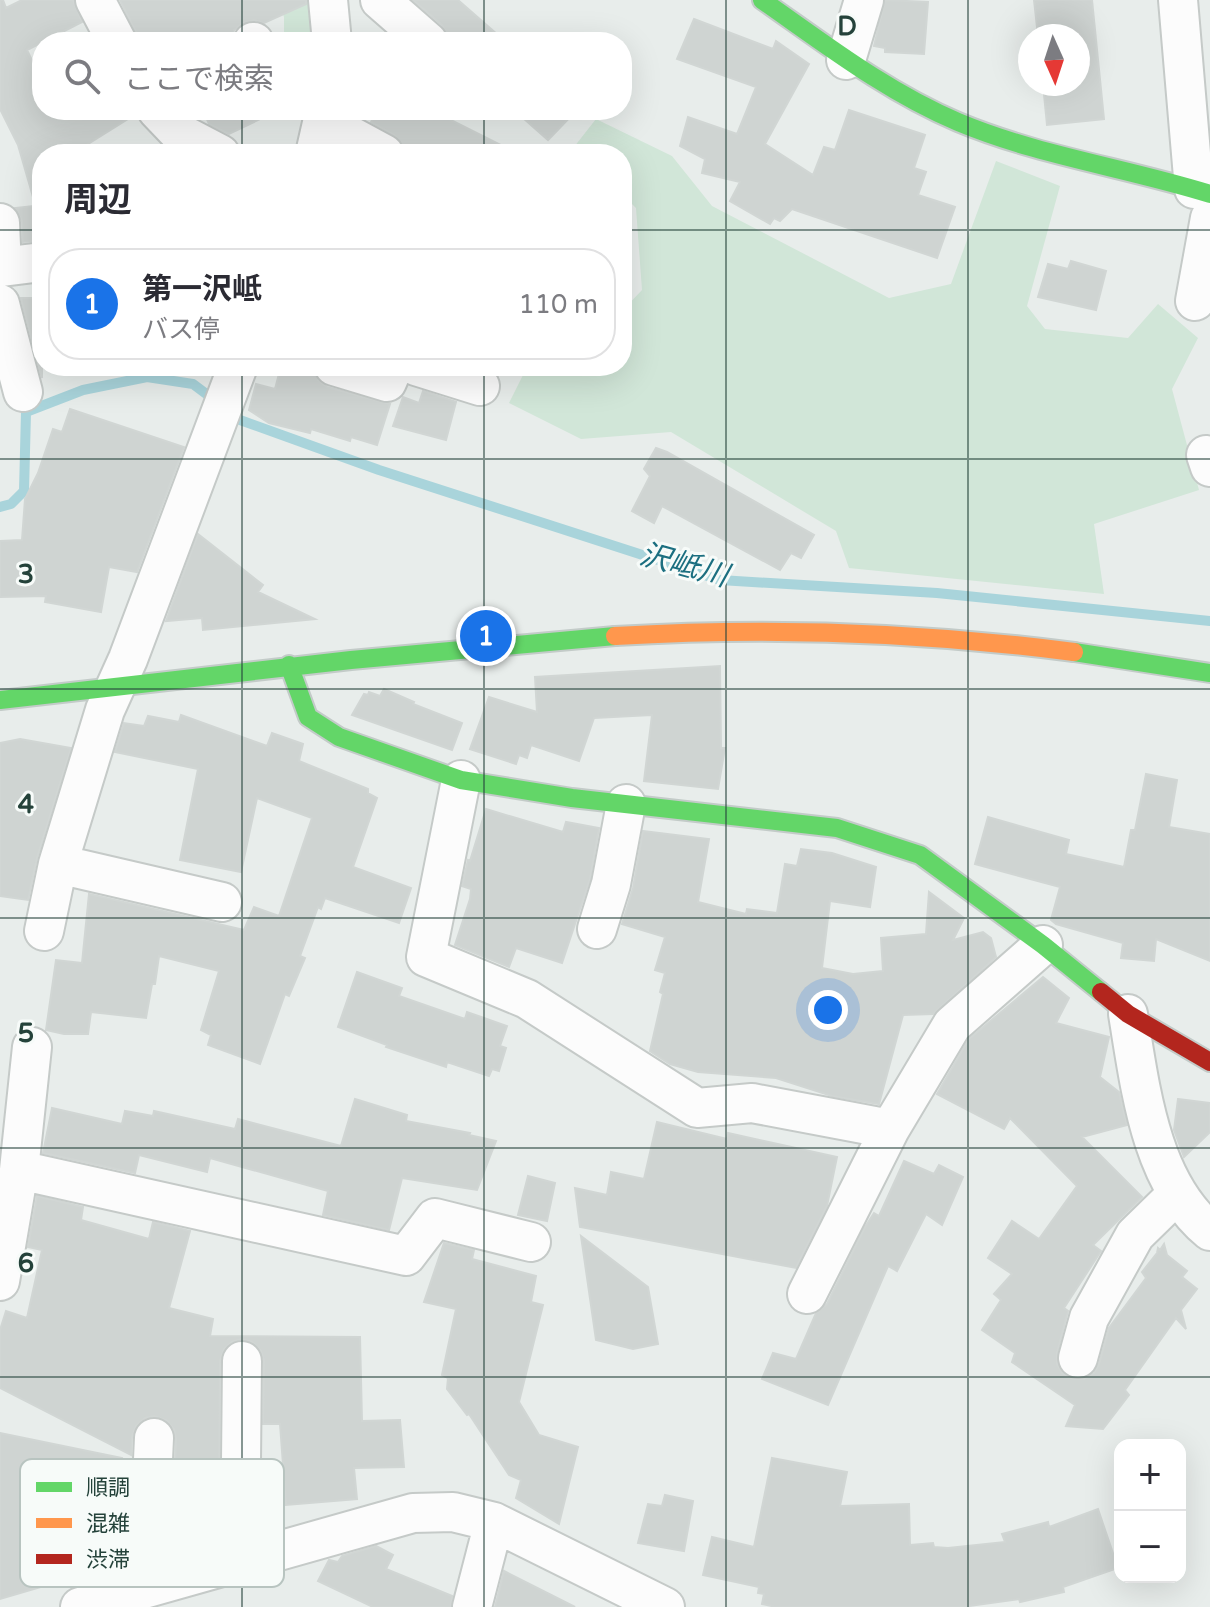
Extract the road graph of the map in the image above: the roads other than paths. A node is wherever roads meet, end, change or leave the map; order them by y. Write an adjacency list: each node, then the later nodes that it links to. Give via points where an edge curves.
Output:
1 (95, 0): 7 (street)
2 (328, 0): 8 (street)
3 (380, 0): 9 (street)
4 (762, 0): 10 (street)
5 (864, 0): 10 (street)
6 (1178, 0): 15 (street)
7 (112, 32)
8 (331, 32)
9 (417, 32)
10 (846, 60): 15 (street, via 957,122)
11 (167, 120): 13 (street)
12 (321, 128): 14 (street)
13 (201, 144)
14 (360, 144)
15 (1205, 200): 19 (street)
16 (0, 223): 18 (street)
17 (32, 263): 18 (street)
18 (1, 267)
19 (1195, 301)
20 (0, 304): 26 (street)
21 (234, 376): 29 (street)
22 (367, 376): 23 (street, via 387,382)
23 (390, 376)
24 (448, 376): 25 (street)
25 (480, 386)
26 (23, 392)
27 (289, 665): 28 (street, via 647,634 838,631 1027,645); 29 (street); 31 (street, via 308,717 339,737)
28 (1210, 673)
29 (116, 687): 30 (street); 33 (street)
30 (0, 700)
31 (461, 780): 32 (street); 41 (street, via 426,957 527,999 697,1108 752,1103)
32 (626, 804): 35 (street); 37 (street, via 837,828 920,855)
33 (58, 864): 34 (street); 36 (street)
34 (222, 902)
35 (597, 929)
36 (44, 931)
37 (1043, 945): 38 (street); 41 (street, via 952,1025)
38 (1128, 1014): 40 (street); 43 (street, via 1143,1101)
39 (32, 1047): 42 (street)
40 (1210, 1062)
41 (890, 1129): 47 (street)
42 (19, 1170): 45 (street, via 406,1256 435,1218); 46 (street)
43 (1177, 1194): 44 (street); 48 (street, via 1135,1235 1089,1318)
44 (1210, 1231)
45 (531, 1242)
46 (0, 1281)
47 (807, 1294)
48 (1078, 1358)
49 (242, 1361): 52 (street)
50 (154, 1438): 51 (street)
51 (153, 1459)
52 (241, 1459)
53 (494, 1522): 54 (street, via 453,1512 413,1513); 58 (street); 59 (street)
54 (284, 1549)
55 (150, 1587): 56 (street)
56 (147, 1588): 57 (street)
57 (80, 1607)
58 (472, 1607)
59 (665, 1607)

